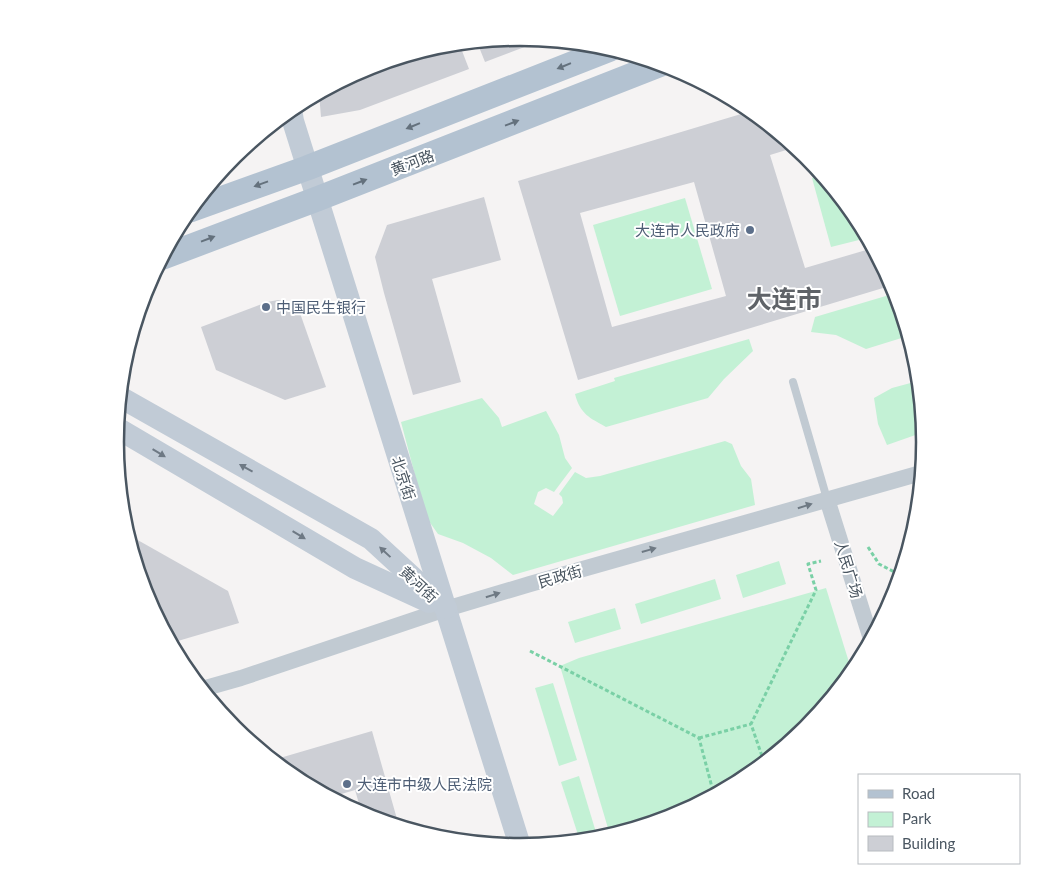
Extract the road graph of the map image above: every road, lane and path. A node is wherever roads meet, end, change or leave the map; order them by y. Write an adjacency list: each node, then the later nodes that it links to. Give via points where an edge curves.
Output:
1 (595, 54): 4 (main road, one-way to 4)
2 (650, 68): 5 (main road, 黄河路, one-way to 2)
3 (292, 119): 4 (street, 北京街)
4 (307, 168): 5 (street, 北京街); 6 (main road, one-way to 6)
5 (317, 199): 7 (main road, 黄河路, one-way to 5); 16 (street, 北京街)
6 (203, 205)
7 (173, 252)
8 (793, 382): 12 (lane)
9 (127, 401): 16 (street, 黄河街, one-way to 9, via 371,539)
10 (124, 432): 16 (street, 黄河街, one-way to 16, via 355,568)
11 (914, 475): 12 (street, 民政街)
12 (827, 499): 16 (street, 民政街, one-way to 12); 17 (street, 人民广场)
13 (868, 547): 15 (path, via 878,564)
14 (821, 561): 20 (path, via 808,564 816,590)
15 (894, 572)
16 (446, 609): 19 (street, 民政街); 24 (street, 北京街)
17 (868, 630)
18 (530, 651): 21 (path)
19 (209, 687)
20 (751, 724): 21 (path); 22 (path)
21 (699, 738): 23 (path)
22 (762, 755)
23 (712, 788)
24 (517, 838)

